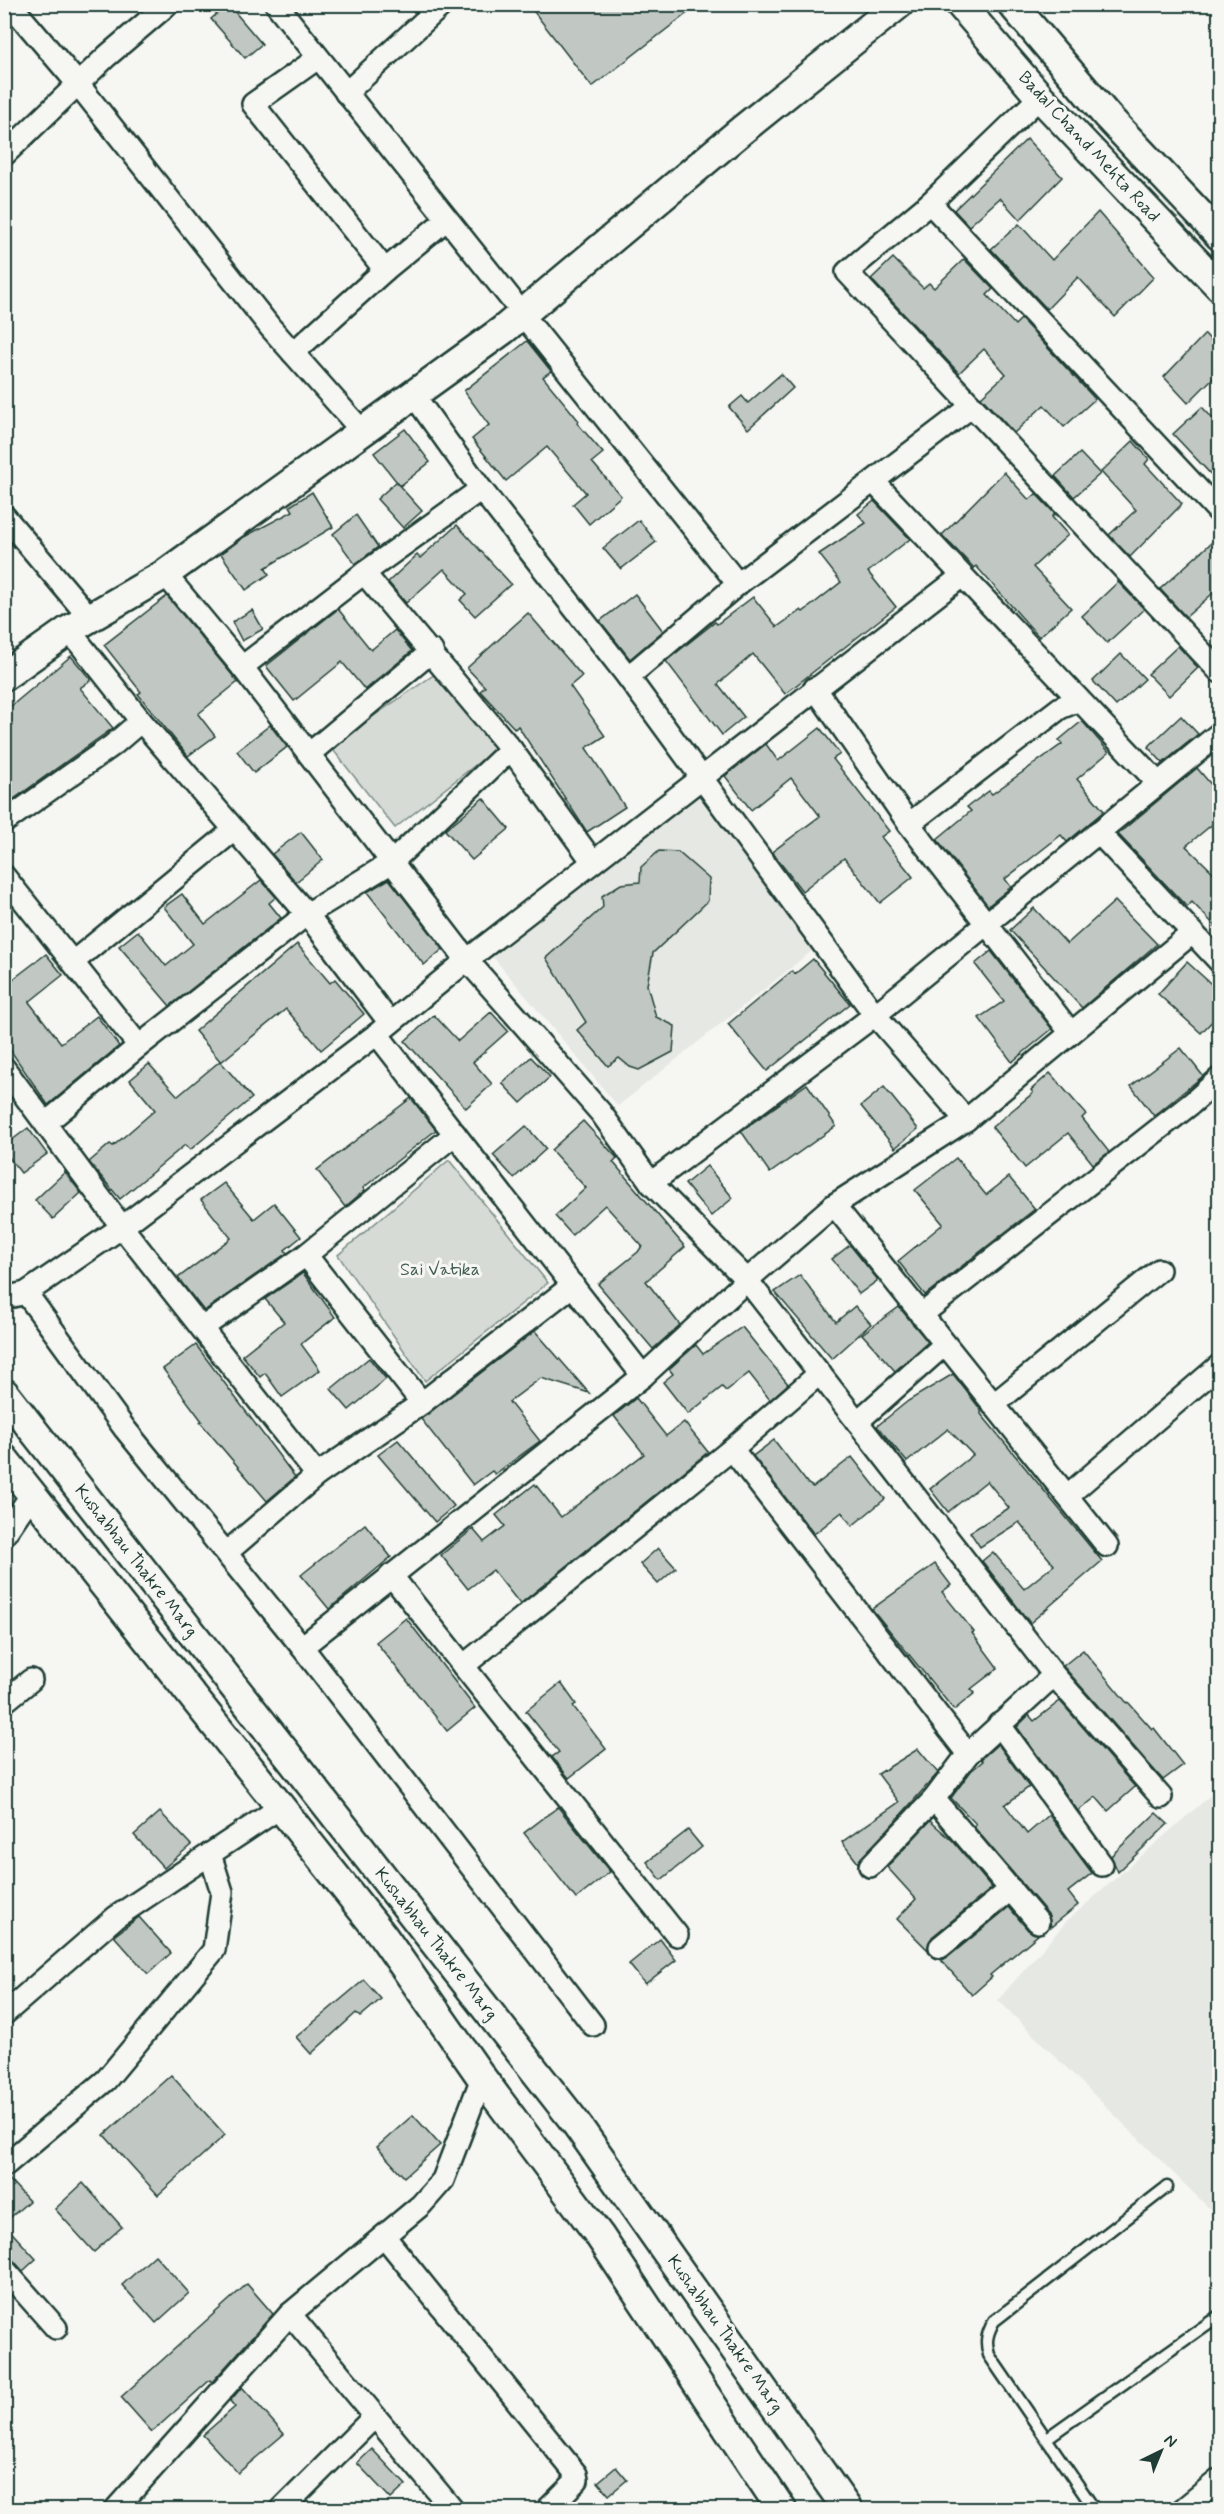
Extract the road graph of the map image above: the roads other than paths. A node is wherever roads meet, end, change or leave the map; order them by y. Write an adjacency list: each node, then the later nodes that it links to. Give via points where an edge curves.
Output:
1 (10, 4): 9 (street)
2 (168, 4): 9 (street)
3 (276, 4): 8 (street)
4 (443, 4): 10 (street)
5 (899, 4): 18 (main road)
6 (1012, 4): 15 (main road, via 1107,116)
7 (969, 8): 11 (main road, Badal Chand Mehta Road)
8 (318, 58): 10 (street); 16 (street, via 254,104)
9 (78, 84): 12 (street); 19 (street)
10 (346, 93): 14 (street)
11 (1040, 97): 13 (street); 17 (main road, Badal Chand Mehta Road)
12 (4, 155)
13 (930, 203): 21 (street, via 847,272); 25 (street)
14 (447, 219): 16 (street); 18 (street)
15 (1220, 236)
16 (385, 270): 19 (street)
17 (1220, 287)
18 (517, 307): 20 (main road); 30 (street)
19 (293, 353): 22 (street)
20 (413, 394): 22 (main road); 24 (street)
21 (972, 406): 23 (street); 34 (street)
22 (362, 431): 28 (main road)
23 (874, 482): 29 (street); 30 (street)
24 (481, 489): 27 (street); 36 (street)
25 (1220, 513)
26 (4, 516): 31 (street)
27 (364, 573): 32 (street); 33 (street)
28 (165, 574): 31 (main road); 33 (street)
29 (962, 576): 37 (street); 38 (street)
30 (738, 584): 36 (street)
31 (79, 624): 35 (main road); 39 (street)
32 (432, 651): 41 (street); 42 (street)
33 (242, 667): 42 (street)
34 (1220, 672)
35 (4, 676)
36 (627, 677): 43 (street)
37 (815, 688): 43 (street); 46 (street)
38 (1079, 700): 44 (street); 46 (street, via 1060,708)
39 (141, 722): 45 (street); 47 (street)
40 (1220, 733): 44 (street)
41 (511, 749): 49 (street); 50 (street)
42 (309, 754): 49 (street)
43 (702, 779): 50 (street); 58 (street)
44 (1158, 783): 48 (street)
45 (4, 822)
46 (909, 824): 53 (street)
47 (234, 830): 52 (street); 56 (street)
48 (1098, 832): 53 (street); 54 (street)
49 (392, 862): 52 (street); 55 (street)
50 (593, 862): 55 (street)
51 (4, 876): 56 (street)
52 (307, 914): 59 (street); 61 (street)
53 (987, 925): 58 (street); 60 (street)
54 (1191, 934): 57 (street); 60 (street)
55 (466, 960): 59 (street); 67 (street, via 601,1113)
56 (73, 962): 61 (street)
57 (1220, 962)
58 (875, 1015): 64 (street); 67 (street)
59 (383, 1028): 66 (street); 69 (street)
60 (1071, 1033): 64 (street)
61 (139, 1046): 65 (street)
62 (4, 1068): 65 (street)
63 (1220, 1078): 75 (street)
64 (966, 1120): 68 (street)
65 (46, 1123): 69 (street)
66 (455, 1134): 70 (street); 73 (street)
67 (651, 1183): 72 (street)
68 (834, 1205): 72 (street); 75 (street)
69 (122, 1227): 74 (street); 76 (street)
70 (306, 1255): 76 (street); 82 (street)
71 (1159, 1270): 83 (street)
72 (747, 1280): 79 (street); 80 (street)
73 (573, 1285): 80 (street); 82 (street)
74 (10, 1296): 92 (street)
75 (921, 1315): 77 (street)
76 (202, 1328): 87 (street)
77 (944, 1345): 83 (street); 84 (street)
78 (1220, 1365): 89 (street)
79 (820, 1373): 84 (street); 85 (street)
80 (643, 1376): 93 (street)
81 (4, 1393): 129 (main road, Kushabhau Thakre Marg, via 575,2121)
82 (422, 1403): 87 (street)
83 (993, 1405): 89 (street)
84 (857, 1422): 96 (street)
85 (732, 1449): 95 (street); 100 (street)
86 (4, 1459): 88 (main road, Kushabhau Thakre Marg)
87 (317, 1475): 92 (street)
88 (32, 1494): 90 (street); 103 (main road, Kushabhau Thakre Marg)
89 (1067, 1496): 91 (street)
90 (4, 1535)
91 (1107, 1546)
92 (226, 1553): 94 (street)
93 (391, 1575): 94 (street); 95 (street)
94 (302, 1647): 112 (street)
95 (463, 1666): 109 (street)
96 (1054, 1675): 99 (street); 101 (street)
97 (31, 1680): 98 (street)
98 (4, 1702)
99 (999, 1724): 100 (street); 105 (street)
100 (968, 1754): 102 (street)
101 (1161, 1797)
102 (934, 1799): 106 (street); 107 (street)
103 (281, 1807): 104 (street); 113 (main road, Kushabhau Thakre Marg, via 383,1936)
104 (210, 1854): 111 (street, via 116,1917); 114 (street, via 222,1892 214,1950 106,2080)
105 (1102, 1865)
106 (870, 1866)
107 (1011, 1889): 108 (street); 110 (street)
108 (1038, 1923)
109 (677, 1935)
110 (939, 1947)
111 (4, 2014)
112 (593, 2025)
113 (482, 2078): 116 (street, via 443,2180); 128 (main road, Kushabhau Thakre Marg, via 599,2235)
114 (4, 2166)
115 (1167, 2187): 122 (lane, via 994,2321 987,2332 989,2355)
116 (384, 2236): 118 (street); 127 (street, via 576,2474 577,2480)
117 (4, 2269): 120 (street)
118 (290, 2314): 121 (street); 124 (street)
119 (1220, 2315): 122 (lane)
120 (56, 2328)
121 (374, 2416): 125 (street); 126 (street)
122 (1047, 2438): 130 (lane)
123 (1220, 2479): 131 (street)
124 (115, 2510)
125 (281, 2510)
126 (453, 2510)
127 (547, 2510)
128 (782, 2510)
129 (848, 2510)
130 (1095, 2510)
131 (1182, 2510)

